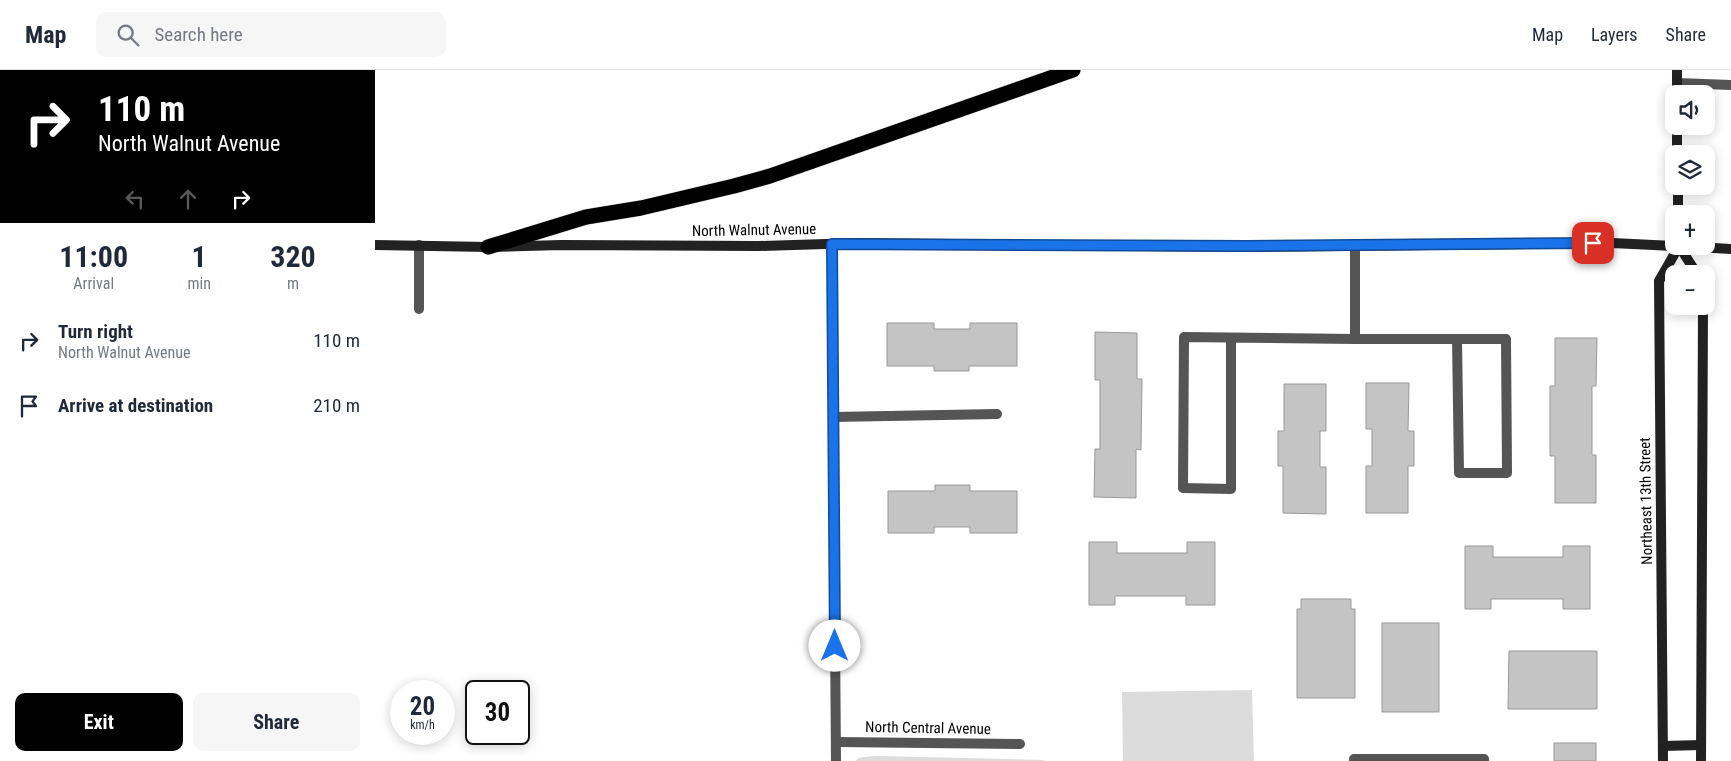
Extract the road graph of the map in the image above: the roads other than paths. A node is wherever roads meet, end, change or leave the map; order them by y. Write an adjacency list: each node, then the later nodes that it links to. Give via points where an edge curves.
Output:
1 (1073, 70): 11 (highway, via 770,176 641,208 586,217)
2 (1677, 70): 3 (main road)
3 (1677, 85)
4 (1731, 85): 5 (street)
5 (1715, 86)
6 (832, 244): 9 (main road, North Walnut Avenue); 11 (main road, North Walnut Avenue); 21 (street)
7 (375, 245): 8 (main road, North Walnut Avenue)
8 (419, 245): 11 (main road, North Walnut Avenue); 15 (street)
9 (1355, 246): 10 (main road, North Walnut Avenue, via 1593,243); 18 (street)
10 (1665, 246)
11 (488, 247)
12 (1715, 248): 13 (main road)
13 (1731, 249)
14 (1674, 255): 25 (main road, Northeast 13th Street, via 1659,282)
15 (419, 309)
16 (1703, 315): 24 (main road)
17 (1231, 338): 17 (street, via 1184,337 1183,488 1231,489); 18 (street)
18 (1355, 339): 19 (street)
19 (1457, 339): 19 (street, via 1506,339 1507,472 1459,472)
20 (997, 414): 21 (street)
21 (833, 416): 22 (street)
22 (836, 742): 23 (street, North Central Avenue); 26 (street)
23 (1020, 744)
24 (1701, 745): 25 (main road); 30 (main road)
25 (1663, 746): 29 (main road, Northeast 13th Street)
26 (836, 761)
27 (1354, 761): 28 (street)
28 (1484, 761)
29 (1663, 761)
30 (1701, 761)

